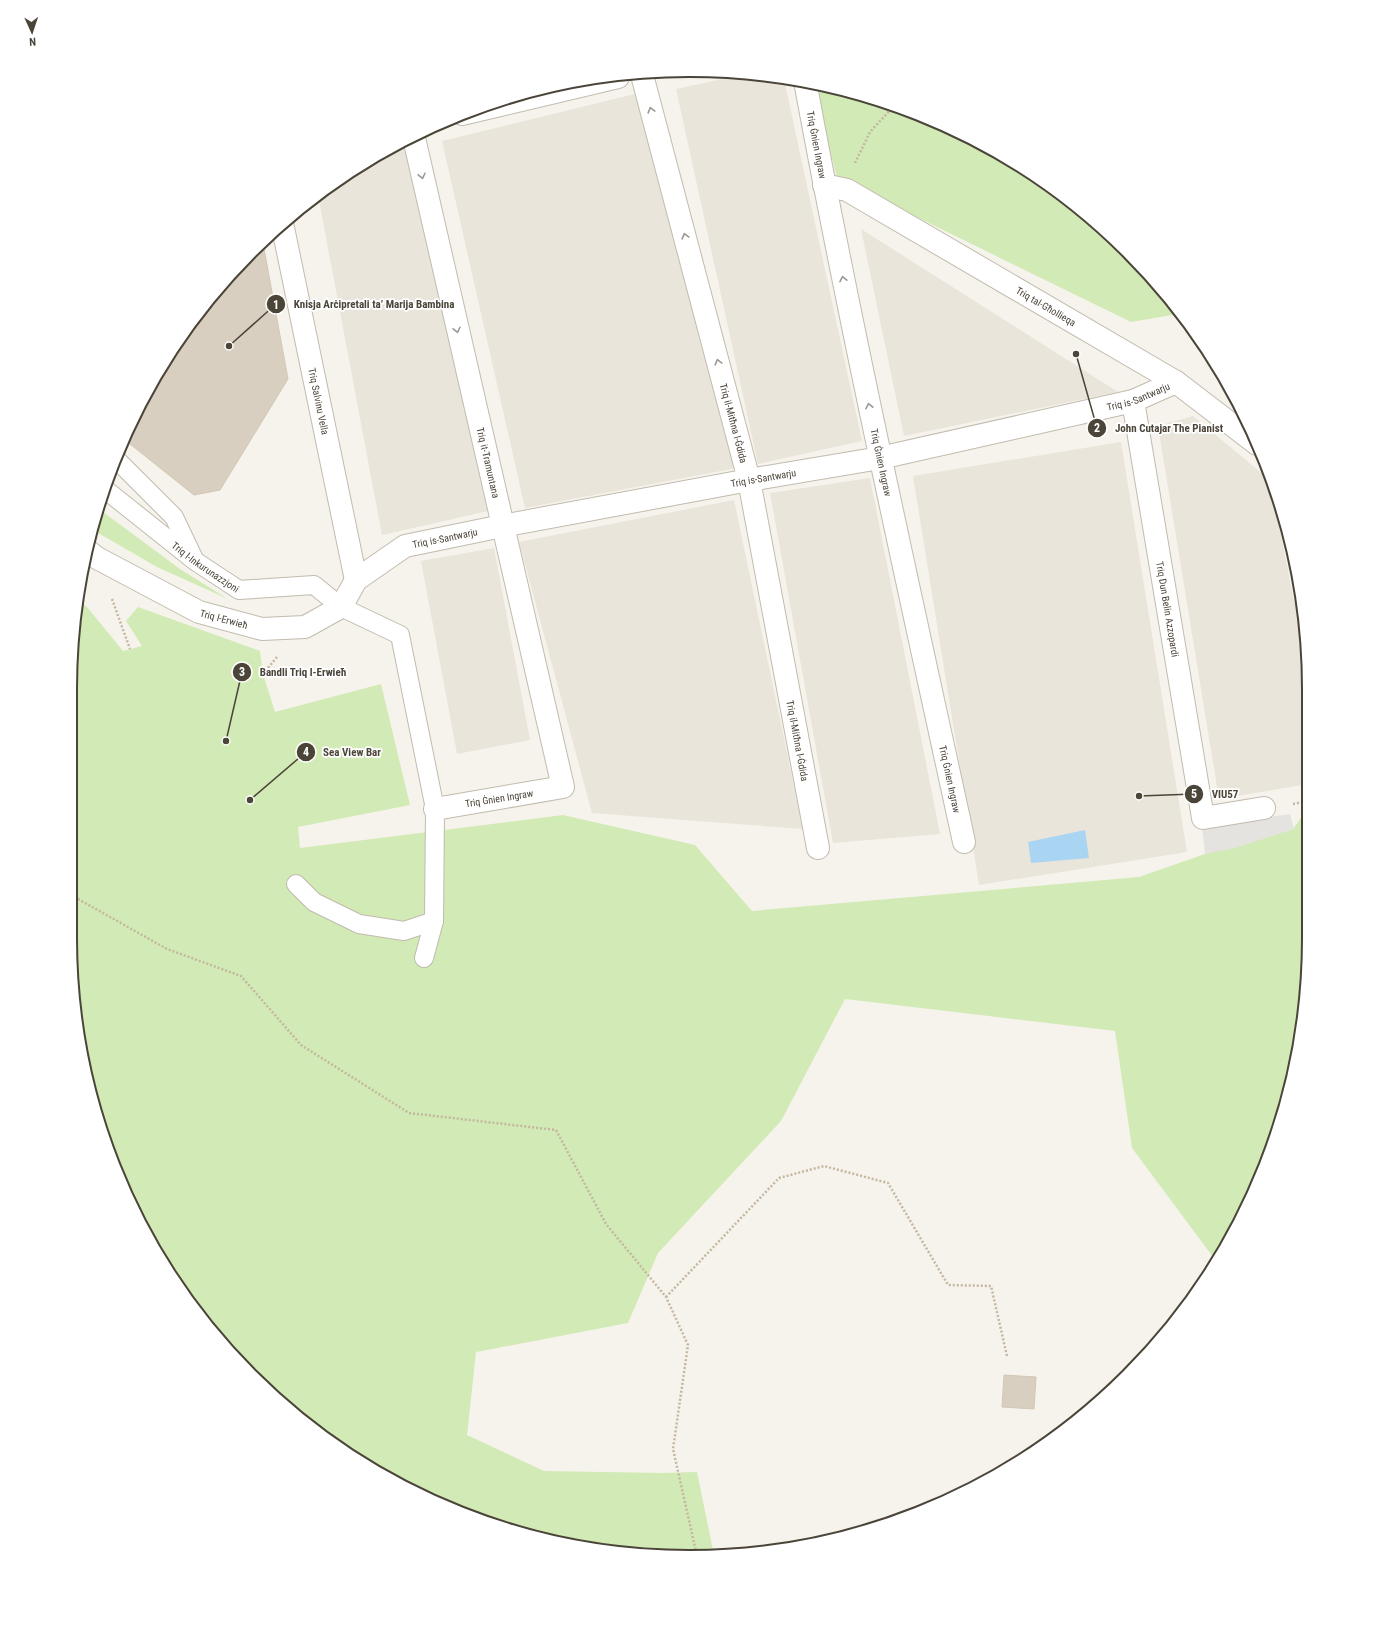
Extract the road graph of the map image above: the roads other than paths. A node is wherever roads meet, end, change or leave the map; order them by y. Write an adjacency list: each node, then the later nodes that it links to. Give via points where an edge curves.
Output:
1 (643, 79): 11 (street, Triq il-Mitħna l-Ġdida, one-way to 1)
2 (806, 89): 4 (street, Triq Ġnien Ingraw)
3 (415, 142): 13 (street, Triq it-Tramuntana, one-way to 13)
4 (824, 185): 6 (street, Triq tal-Għollieqa, via 847,190); 9 (street, Triq Ġnien Ingraw, one-way to 4)
5 (284, 231): 16 (street, Triq Salvinu Vella)
6 (1176, 382): 7 (street, Triq is-Santwarju); 8 (street, Triq tal-Għollieqa)
7 (1133, 401): 9 (street, Triq is-Santwarju); 19 (street, Triq Dun Belin Azzopardi, via 1203,818)
8 (1246, 435)
9 (880, 458): 11 (street, Triq is-Santwarju); 21 (street, Triq Ġnien Ingraw)
10 (121, 464): 15 (lane, via 174,517)
11 (749, 480): 13 (street, Triq is-Santwarju); 22 (street, Triq il-Mitħna l-Ġdida)
12 (110, 493): 15 (lane, Triq l-Inkurunazzjoni)
13 (502, 526): 16 (street, Triq is-Santwarju, via 405,546); 18 (street, Triq it-Tramuntana)
14 (92, 554): 17 (street, Triq l-Erwieħ, via 199,612 262,629 305,627)
15 (195, 561): 17 (lane, Triq l-Inkurunazzjoni, via 239,590 314,585)
16 (356, 580): 17 (street)
17 (341, 607): 20 (lane, Triq l-Inkurunazzjoni, via 400,635)
18 (564, 788): 20 (street, Triq Ġnien Ingraw)
19 (1264, 808)
20 (435, 809): 24 (lane)
21 (964, 842)
22 (818, 848)
23 (296, 884): 24 (lane, via 314,902 359,924 404,931)
24 (434, 921): 25 (lane)
25 (424, 958)

